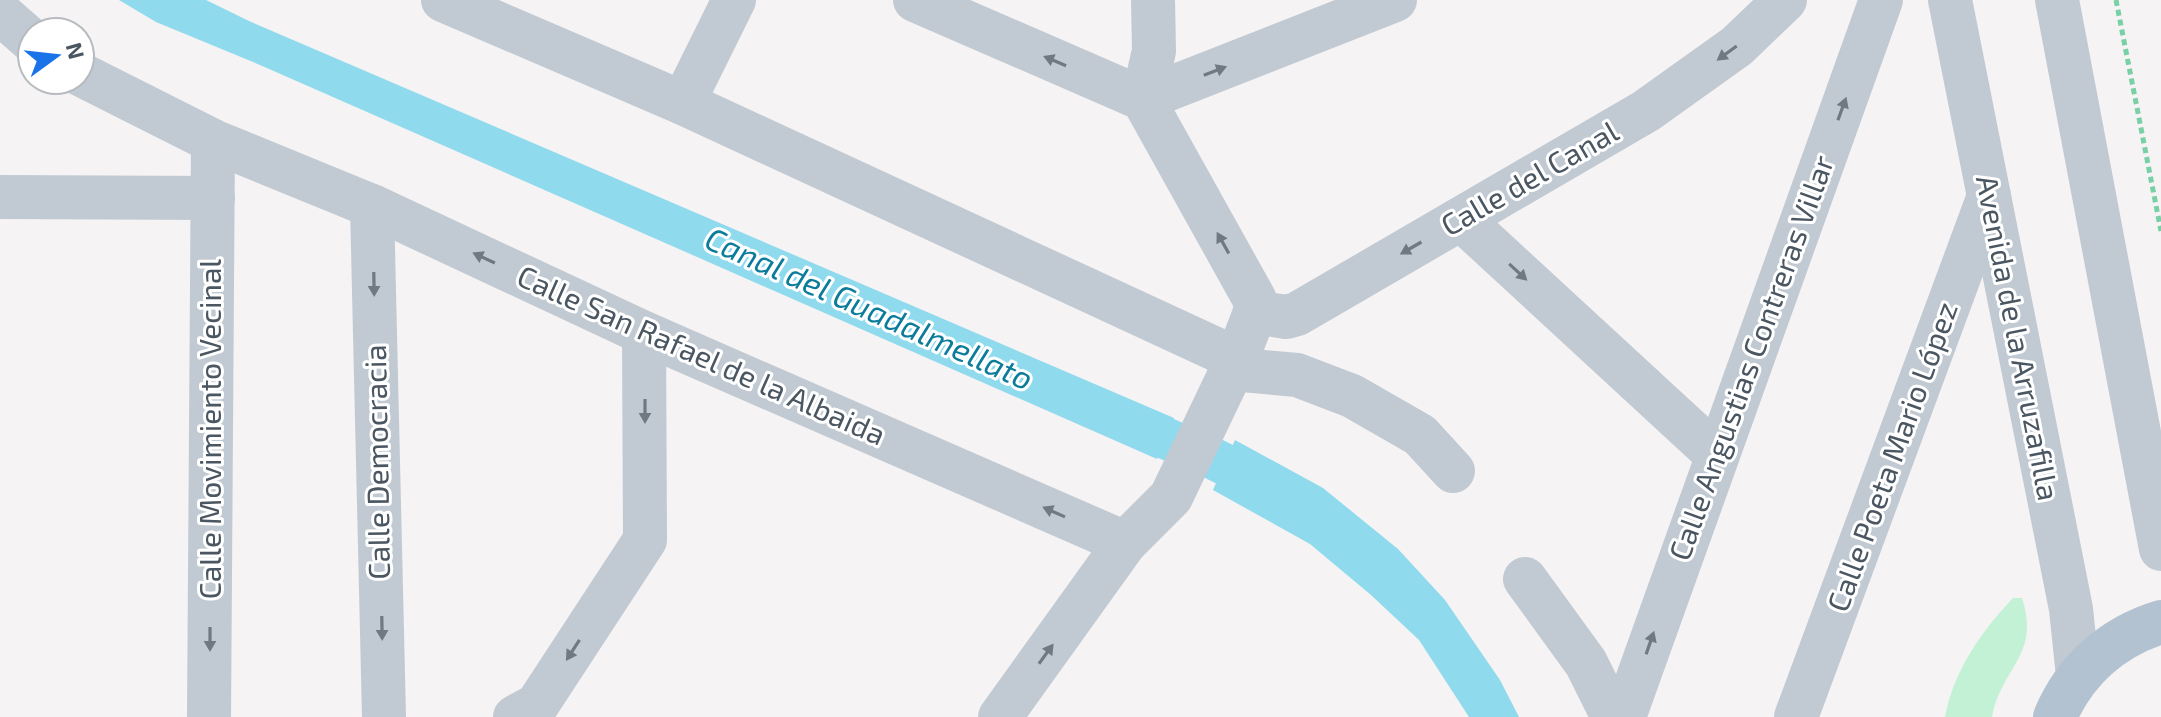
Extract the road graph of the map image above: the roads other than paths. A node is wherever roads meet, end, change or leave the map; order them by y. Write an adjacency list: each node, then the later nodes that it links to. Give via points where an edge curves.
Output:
1 (443, 0): 14 (street)
2 (734, 0): 14 (street)
3 (915, 0): 13 (street, one-way to 3)
4 (1153, 0): 13 (street, via 1154,51)
5 (1395, 0): 13 (street, one-way to 5)
6 (1785, 0): 20 (street, Calle del Canal, one-way to 20, via 1737,46 1646,111)
7 (1881, 0): 24 (street, Calle Angustias Contreras Villar, one-way to 7)
8 (1950, 0): 16 (street, Avenida de la Arruzafilla)
9 (2057, 0): 27 (street)
10 (0, 13): 11 (street)
11 (16, 27)
12 (96, 82): 15 (street, Calle San Rafael de la Albaida)
13 (1143, 99): 21 (street, one-way to 13, via 1255,300)
14 (683, 103): 23 (street)
15 (213, 141): 18 (street, Calle Movimiento Vecinal); 19 (street, Calle San Rafael de la Albaida)
16 (1989, 196): 30 (street, Avenida de la Arruzafilla, via 2071,609); 37 (street, Calle Poeta Mario López)
17 (0, 197): 18 (street)
18 (213, 198): 31 (street, Calle Movimiento Vecinal, one-way to 31)
19 (372, 206): 22 (street, Calle San Rafael de la Albaida, one-way to 19); 32 (street, Calle Democracia, one-way to 32)
20 (1461, 219): 21 (street, Calle del Canal, one-way to 21, via 1297,314); 24 (street, one-way to 24)
21 (1255, 312): 23 (street)
22 (644, 333): 26 (street, Calle San Rafael de la Albaida, one-way to 22); 33 (street, one-way to 33, via 645,540 537,705)
23 (1234, 364): 25 (street, via 1297,375 1352,396 1420,435); 26 (street, via 1171,497)
24 (1717, 455): 36 (street, Calle Angustias Contreras Villar, one-way to 24)
25 (1453, 471)
26 (1125, 543): 34 (street, one-way to 26)
27 (2161, 549)
28 (1525, 579): 35 (street, via 1586,663)
29 (2161, 622): 30 (main road, via 2115,642)
30 (2078, 676): 38 (main road)
31 (209, 717)
32 (384, 717)
33 (515, 717)
34 (1000, 717)
35 (1613, 717)
36 (1624, 717)
37 (1796, 717)
38 (2055, 717)

